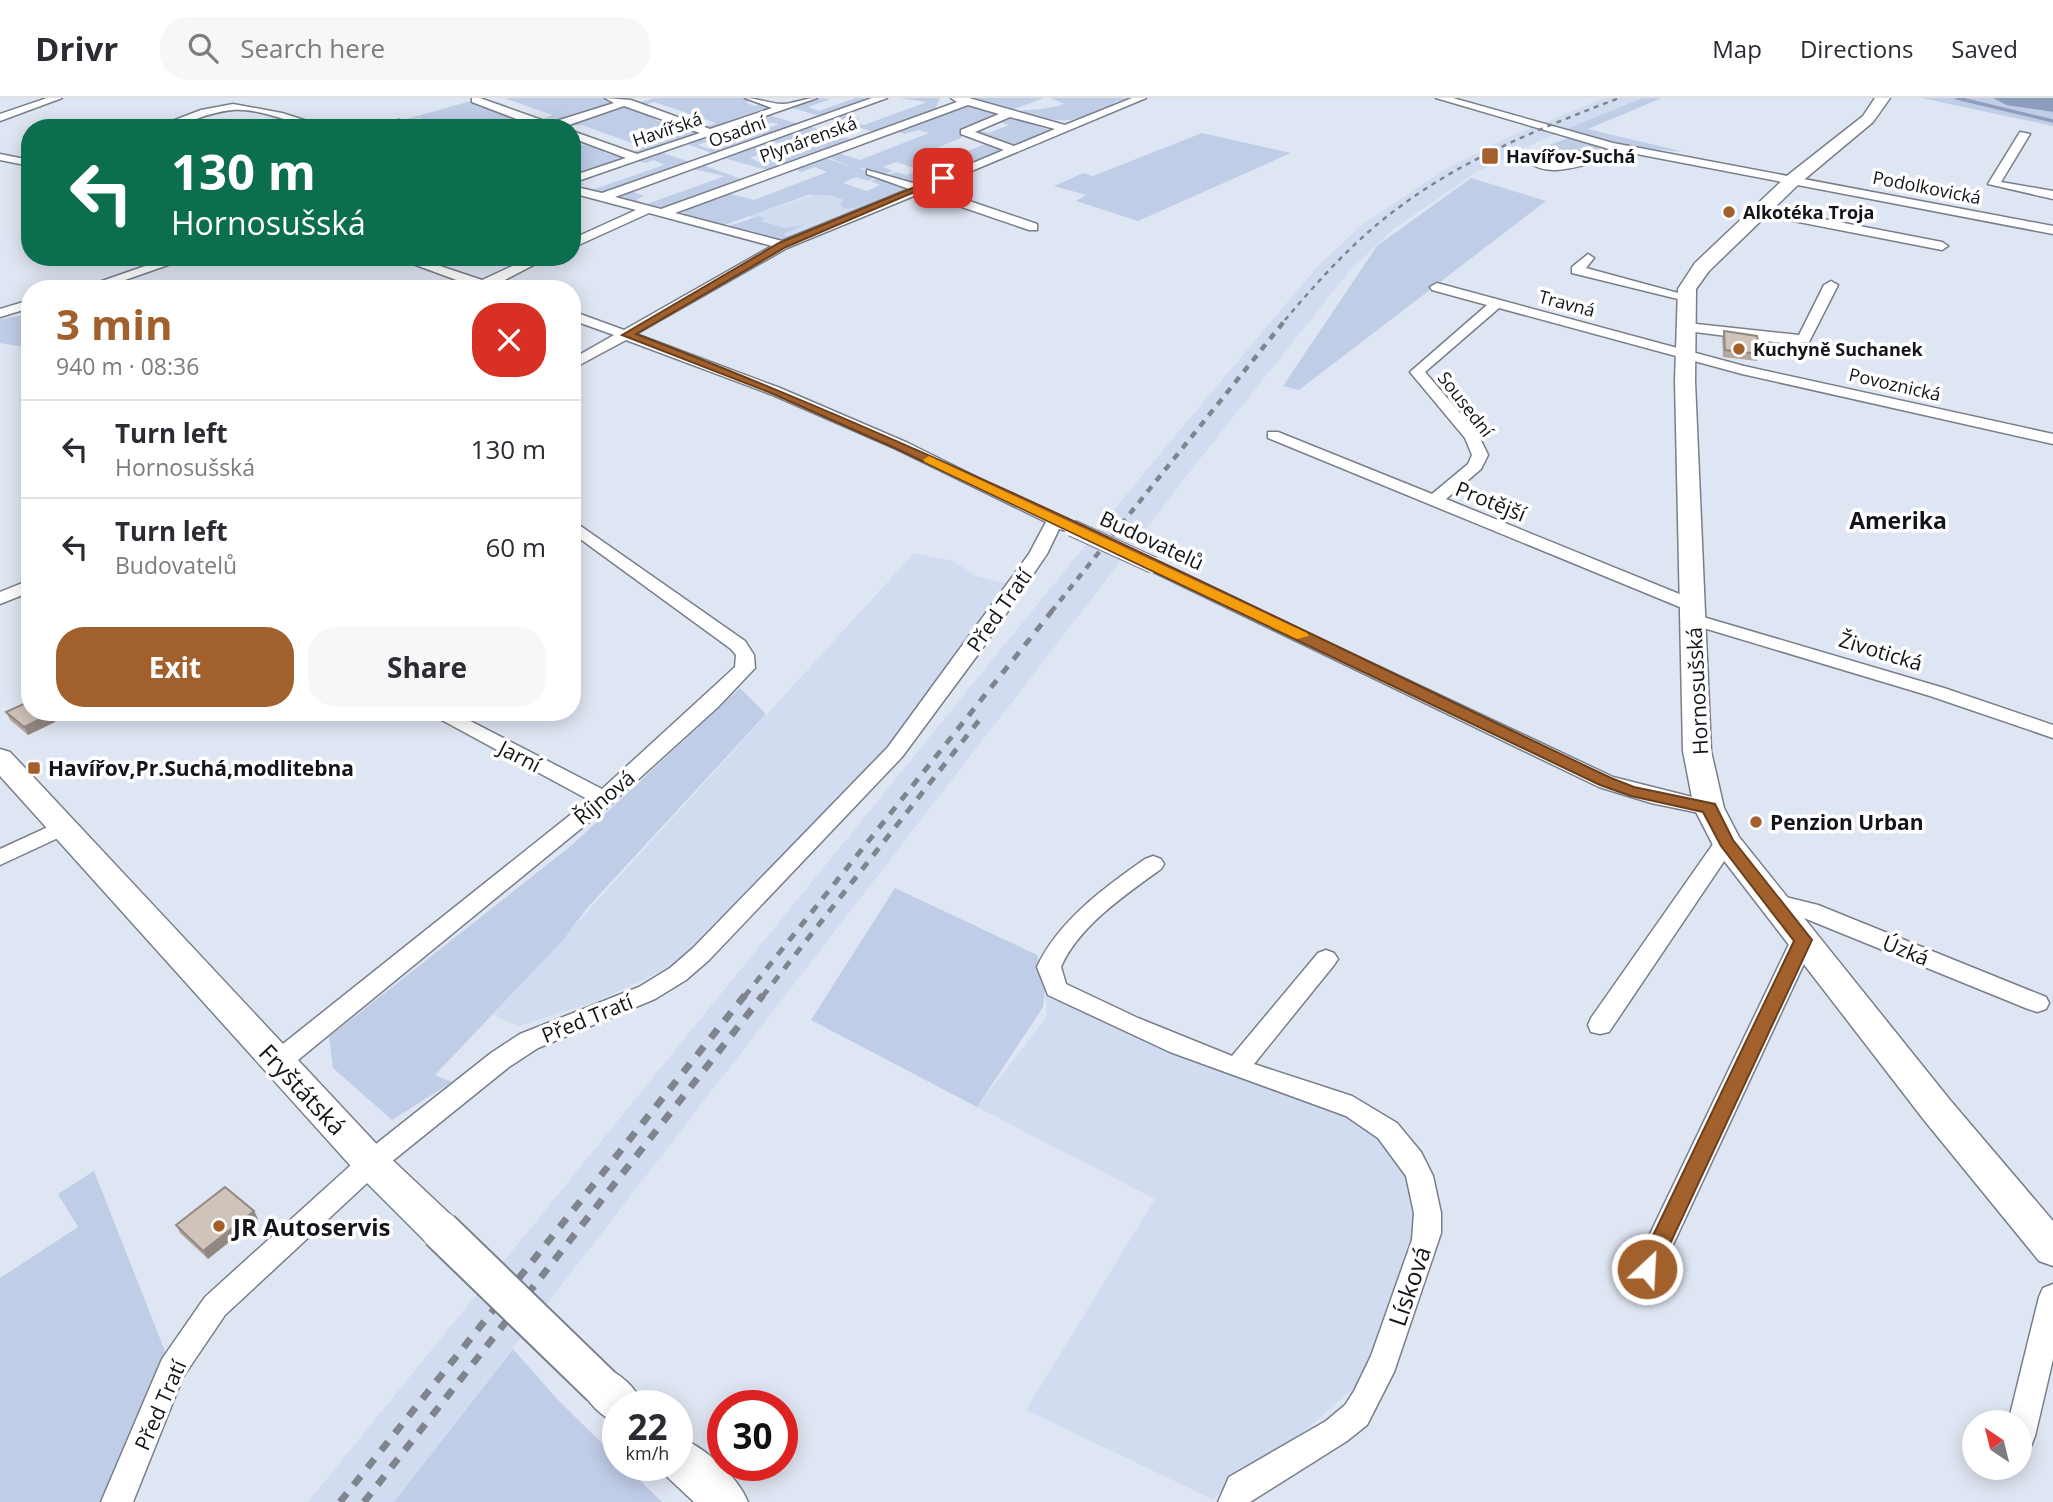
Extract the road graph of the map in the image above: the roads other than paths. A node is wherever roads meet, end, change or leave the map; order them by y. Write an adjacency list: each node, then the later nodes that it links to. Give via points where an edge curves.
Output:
1 (57, 98): 17 (street)
2 (610, 98): 13 (street)
3 (640, 98): 13 (street)
4 (750, 98): 15 (street)
5 (812, 98): 15 (street, Havířská)
6 (882, 98): 38 (street, Osadní)
7 (956, 98): 12 (street)
8 (1141, 98): 22 (street)
9 (1441, 98): 26 (street)
10 (1883, 98): 34 (street, Hornosušská, via 1868,119)
11 (476, 100): 20 (street)
12 (968, 102): 14 (street, Plynárenská); 16 (street)
13 (624, 103): 21 (street); 23 (street)
14 (942, 104): 41 (street, Plynárenská)
15 (783, 108): 23 (street, Havířská)
16 (1009, 113): 22 (street); 27 (street, via 965,131)
17 (0, 118)
18 (190, 119): 19 (street, via 235,106)
19 (298, 119)
20 (528, 119)
21 (575, 119)
22 (1065, 129): 27 (street)
23 (711, 133): 30 (street, Havířská)
24 (2024, 134): 37 (street, Podolkovická, via 1994,184)
25 (581, 137): 30 (street)
26 (1612, 146): 28 (street); 28 (street, via 1616,150 1612,154 1598,159)
27 (1014, 149): 35 (street)
28 (1660, 155): 34 (street, Podolkovická)
29 (0, 157): 31 (street)
30 (638, 158): 33 (street, Havířská)
31 (21, 161)
32 (871, 172): 35 (street)
33 (581, 177)
34 (1794, 179): 40 (street, Hornosušská); 43 (street, Podolkovická)
35 (919, 188): 42 (street); 45 (street)
36 (581, 191): 38 (street)
37 (2053, 195)
38 (603, 197): 39 (street)
39 (648, 209): 41 (street); 44 (street)
40 (1761, 211): 46 (street); 56 (street, Hornosušská, via 1693,275)
41 (662, 213): 45 (street)
42 (1033, 227)
43 (2053, 230)
44 (581, 240)
45 (783, 245): 64 (street)
46 (1942, 246)
47 (1588, 258): 56 (street, via 1577,270)
48 (157, 266): 51 (street)
49 (427, 266): 52 (street)
50 (527, 266): 53 (street)
51 (113, 280)
52 (468, 280)
53 (502, 280)
54 (1831, 285): 63 (street, via 1804,339)
55 (1437, 287): 59 (street, Travná)
56 (1686, 297): 63 (street, Hornosušská)
57 (0, 298): 58 (street)
58 (21, 303)
59 (1496, 304): 65 (street, Travná); 69 (street, Sousední, via 1418,372 1472,437 1480,455 1475,466)
60 (21, 307): 61 (street)
61 (0, 313)
62 (581, 321): 64 (street, Budovatelů)
63 (1687, 327): 65 (street, Hornosušská)
64 (628, 335): 66 (street); 70 (street, Budovatelů, via 775,391)
65 (1688, 355): 68 (street, Povoznická); 74 (street, Hornosušská, via 1685,382)
66 (581, 360)
67 (1273, 435): 69 (street, Protější)
68 (2053, 439)
69 (1433, 502): 74 (street, Protější)
70 (1064, 524): 79 (street, Budovatelů, bridge, via 1606,782); 91 (street, Před Tratí, via 895,752 701,954 648,993 529,1041)
71 (581, 532): 78 (street, Říjnová, via 746,655 745,668 711,703)
72 (21, 589): 73 (street)
73 (0, 599)
74 (1693, 613): 76 (street, Životická); 79 (street, Hornosušská, via 1697,751)
75 (454, 721): 78 (street, Jarní)
76 (2053, 732)
77 (0, 758): 80 (street, Fryštátská)
78 (604, 799): 89 (street, Říjnová)
79 (1709, 808): 81 (street, Hornosušská)
80 (63, 827): 82 (street); 89 (street, Fryštátská)
81 (1726, 842): 84 (street, Hornosušská); 88 (street)
82 (0, 858)
83 (1153, 863): 90 (street, Lísková, via 1119,887 1054,953 1051,979 1056,989 1081,1002)
84 (1774, 902): 85 (street, Hornosušská); 87 (street, Úzká, via 1810,911)
85 (1803, 940): 92 (street, Hornosušská); 93 (street)
86 (1326, 959): 90 (street)
87 (2037, 1003)
88 (1600, 1025)
89 (278, 1062): 91 (street, Fryštátská)
90 (1238, 1067): 100 (street, Lísková, via 1356,1109 1386,1129 1410,1153 1421,1174 1427,1233 1374,1384 1355,1417 1240,1488)
91 (371, 1163): 95 (street, Fryštátská, bridge); 98 (street, Před Tratí, via 215,1306 172,1369)
92 (2053, 1249)
93 (1647, 1269)
94 (2053, 1297): 96 (street)
95 (605, 1390)
96 (2026, 1410)
97 (693, 1472): 99 (street)
98 (117, 1502)
99 (726, 1502)
100 (1234, 1502)

